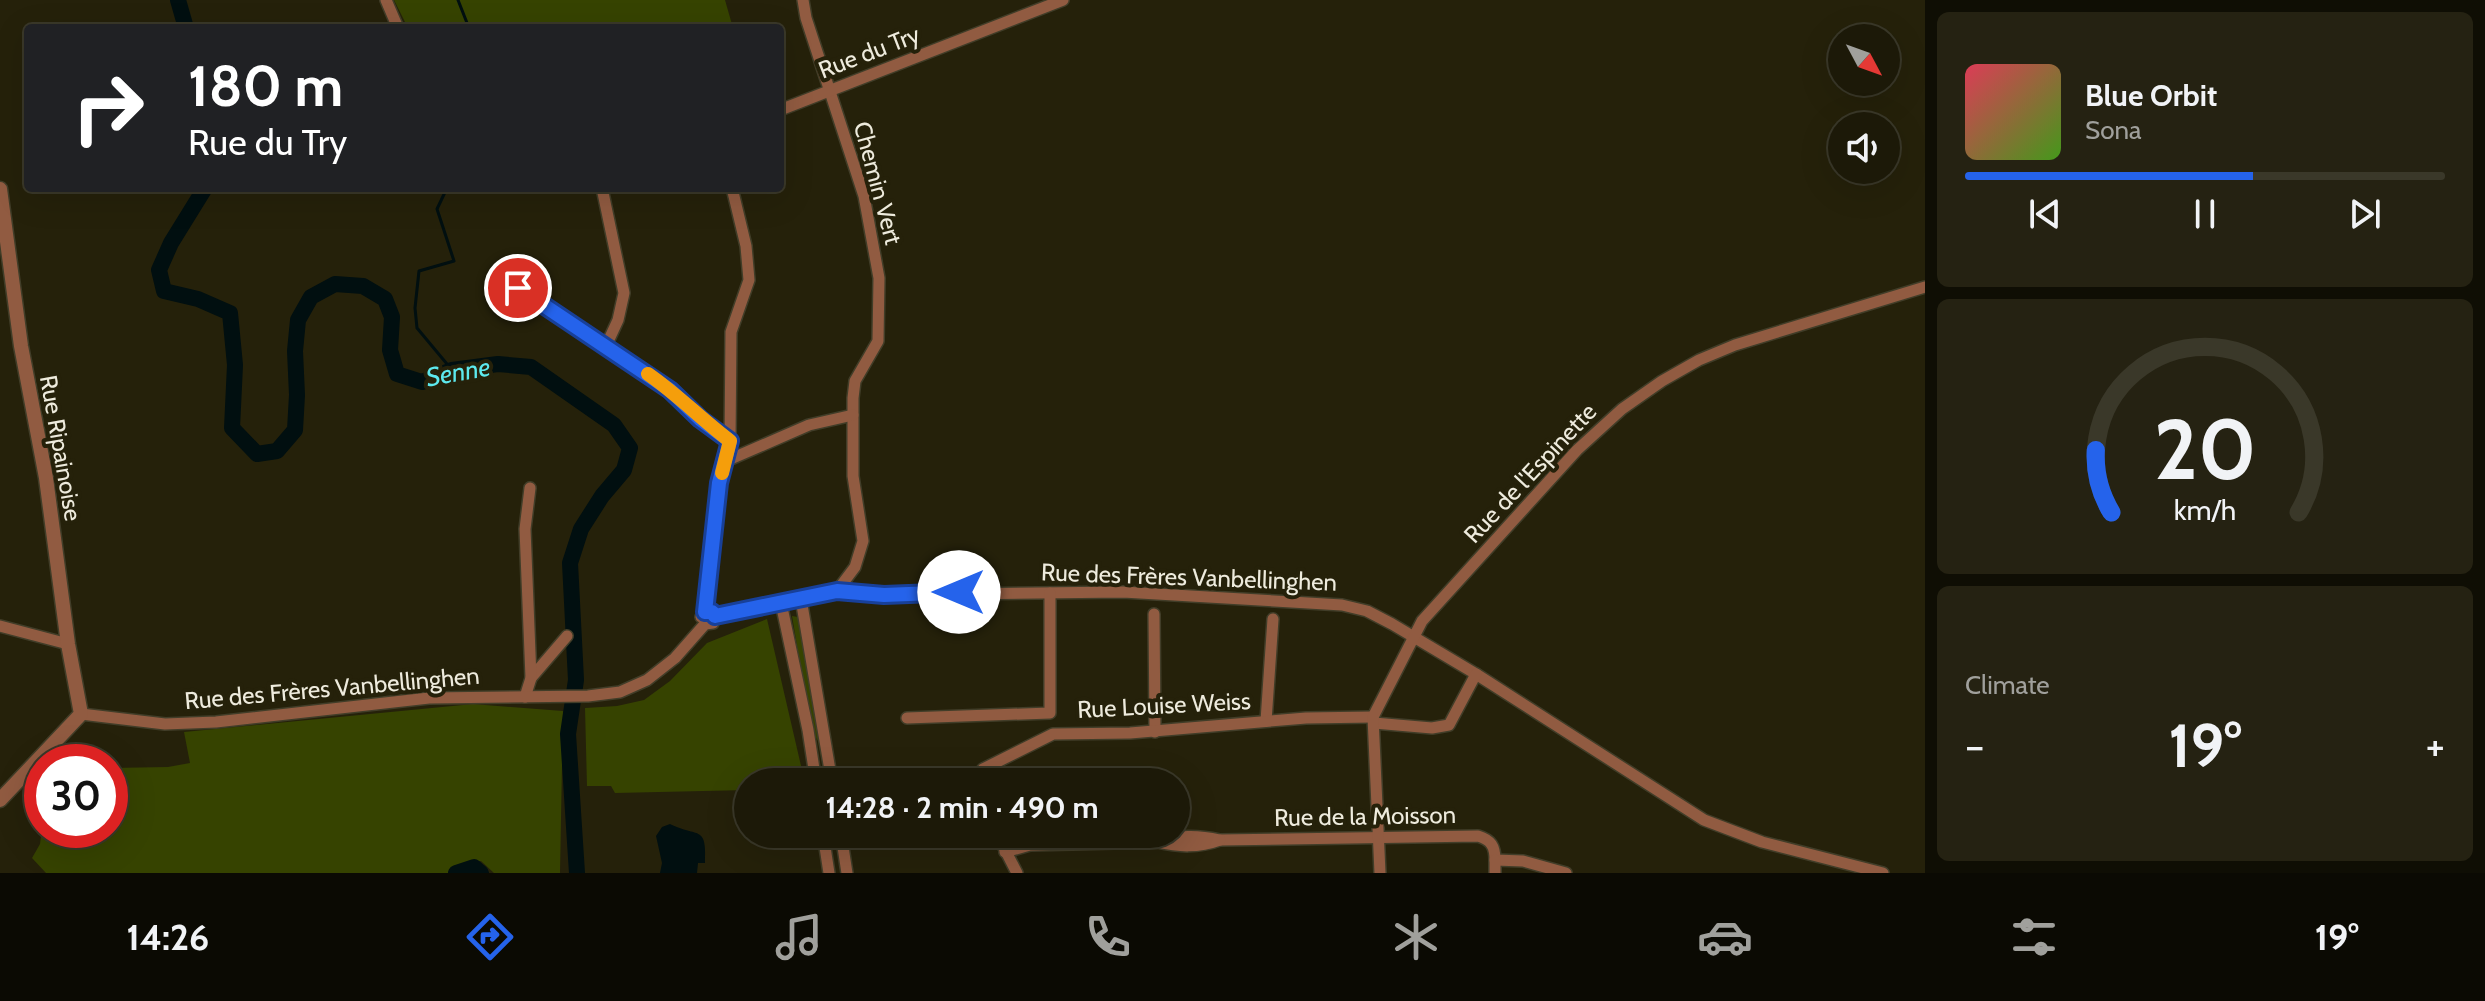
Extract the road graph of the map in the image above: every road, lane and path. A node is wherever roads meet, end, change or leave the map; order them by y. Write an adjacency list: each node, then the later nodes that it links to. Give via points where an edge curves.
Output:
1 (386, 0): 4 (street)
2 (803, 0): 5 (street, Chemin Vert)
3 (1063, 0): 5 (street, Rue du Try)
4 (396, 24)
5 (830, 91): 6 (street, Rue du Try); 13 (street, Chemin Vert, via 864,196 879,278 878,341 855,381)
6 (784, 108)
7 (0, 189): 29 (street, Rue Ripainoise)
8 (603, 192): 12 (street, via 624,293)
9 (733, 192): 14 (street, via 749,280 731,332)
10 (514, 264): 12 (street, via 518,288)
11 (1925, 287): 28 (street, Rue de l'Espinette, via 1735,345 1662,381 1577,450)
12 (606, 346): 14 (street)
13 (853, 415): 15 (street, via 809,425); 17 (street, Chemin Vert, via 853,476 863,541)
14 (730, 441): 15 (street)
15 (726, 461): 24 (street, via 719,483)
16 (530, 488): 31 (street, via 525,529)
17 (855, 567): 18 (street, Chemin Vert); 20 (street, Chemin Vert)
18 (837, 591): 20 (street, Rue des Frères Vanbellinghen); 21 (street, Rue des Frères Vanbellinghen)
19 (1050, 593): 20 (street, Rue des Frères Vanbellinghen); 28 (street, Rue des Frères Vanbellinghen, via 1342,605 1367,611); 34 (street, via 1050,713)
20 (862, 594)
21 (801, 599): 22 (street, Rue des Frères Vanbellinghen); 39 (street)
22 (781, 603): 24 (street, Rue des Frères Vanbellinghen); 38 (street)
23 (1154, 614): 37 (street)
24 (708, 617): 32 (street, Rue des Frères Vanbellinghen, via 675,658 620,692)
25 (1273, 619): 36 (street)
26 (0, 626): 29 (street)
27 (567, 636): 31 (street)
28 (1413, 636): 30 (street, Rue des Frères Vanbellinghen); 35 (street, Rue de l'Espinette)
29 (68, 644): 33 (street, Rue Ripainoise)
30 (1476, 674): 35 (street, Rue Louise Weiss, via 1449,725 1432,728); 54 (street, Rue des Frères Vanbellinghen, via 1704,820 1762,842)
31 (531, 678): 32 (street)
32 (525, 697): 33 (street, Rue des Frères Vanbellinghen, via 429,698 203,723)
33 (81, 714): 41 (street)
34 (907, 718)
35 (1374, 720): 36 (street, Rue Louise Weiss); 42 (street)
36 (1266, 721): 37 (street, Rue Louise Weiss)
37 (1155, 732): 40 (street, Rue Louise Weiss, via 1053,734)
38 (814, 768)
39 (830, 768)
40 (985, 768)
41 (0, 800)
42 (1378, 838): 46 (street, Rue de la Moisson, via 1220,840 1176,847 1157,842 1030,845); 47 (street, Rue de la Moisson, via 1478,836 1493,846); 51 (street)
43 (825, 848): 48 (street)
44 (843, 848): 49 (street)
45 (1003, 848): 46 (street)
46 (1005, 852): 50 (street)
47 (1495, 860): 52 (street); 53 (street, via 1523,861)
48 (829, 873)
49 (847, 873)
50 (1017, 873)
51 (1380, 873)
52 (1495, 873)
53 (1566, 873)
54 (1883, 873)

